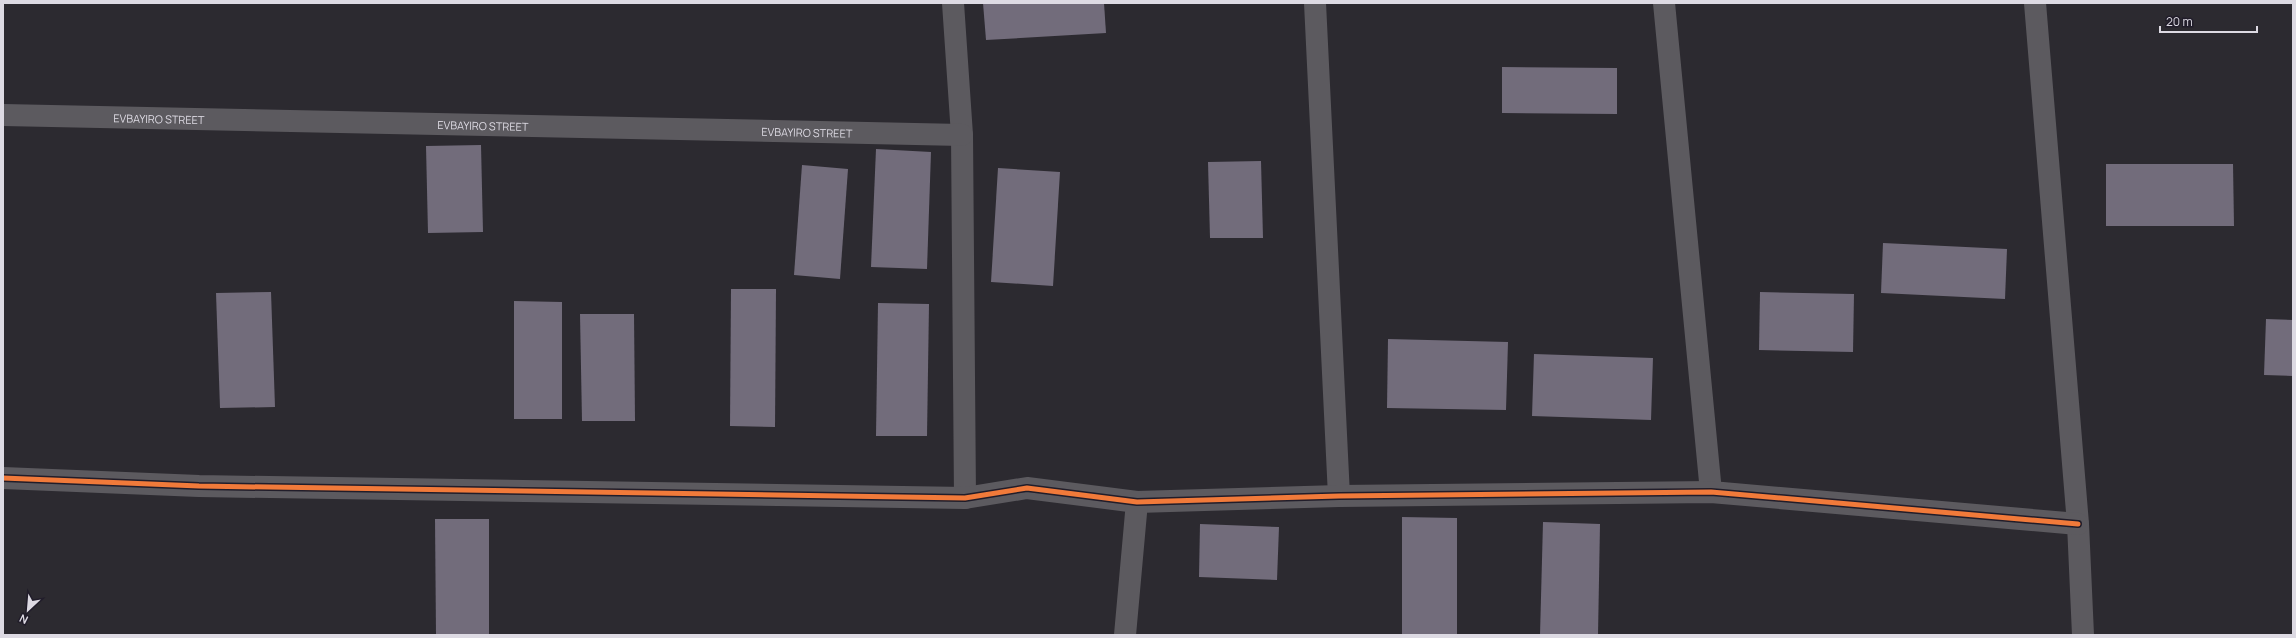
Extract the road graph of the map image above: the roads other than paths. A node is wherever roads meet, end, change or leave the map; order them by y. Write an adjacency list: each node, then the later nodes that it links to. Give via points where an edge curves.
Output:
1 (953, 3): 6 (street)
2 (1315, 3): 9 (street)
3 (1664, 3): 8 (street)
4 (2035, 3): 12 (street)
5 (3, 115): 6 (street, EVBAYIRO STREET)
6 (962, 135): 10 (street)
7 (3, 478): 10 (street, via 199,486)
8 (1711, 492): 9 (street); 12 (street)
9 (1339, 496): 11 (street)
10 (965, 498): 11 (street, via 1027,488)
11 (1137, 502): 13 (street)
12 (2078, 524): 14 (street)
13 (1125, 635)
14 (2082, 635)

